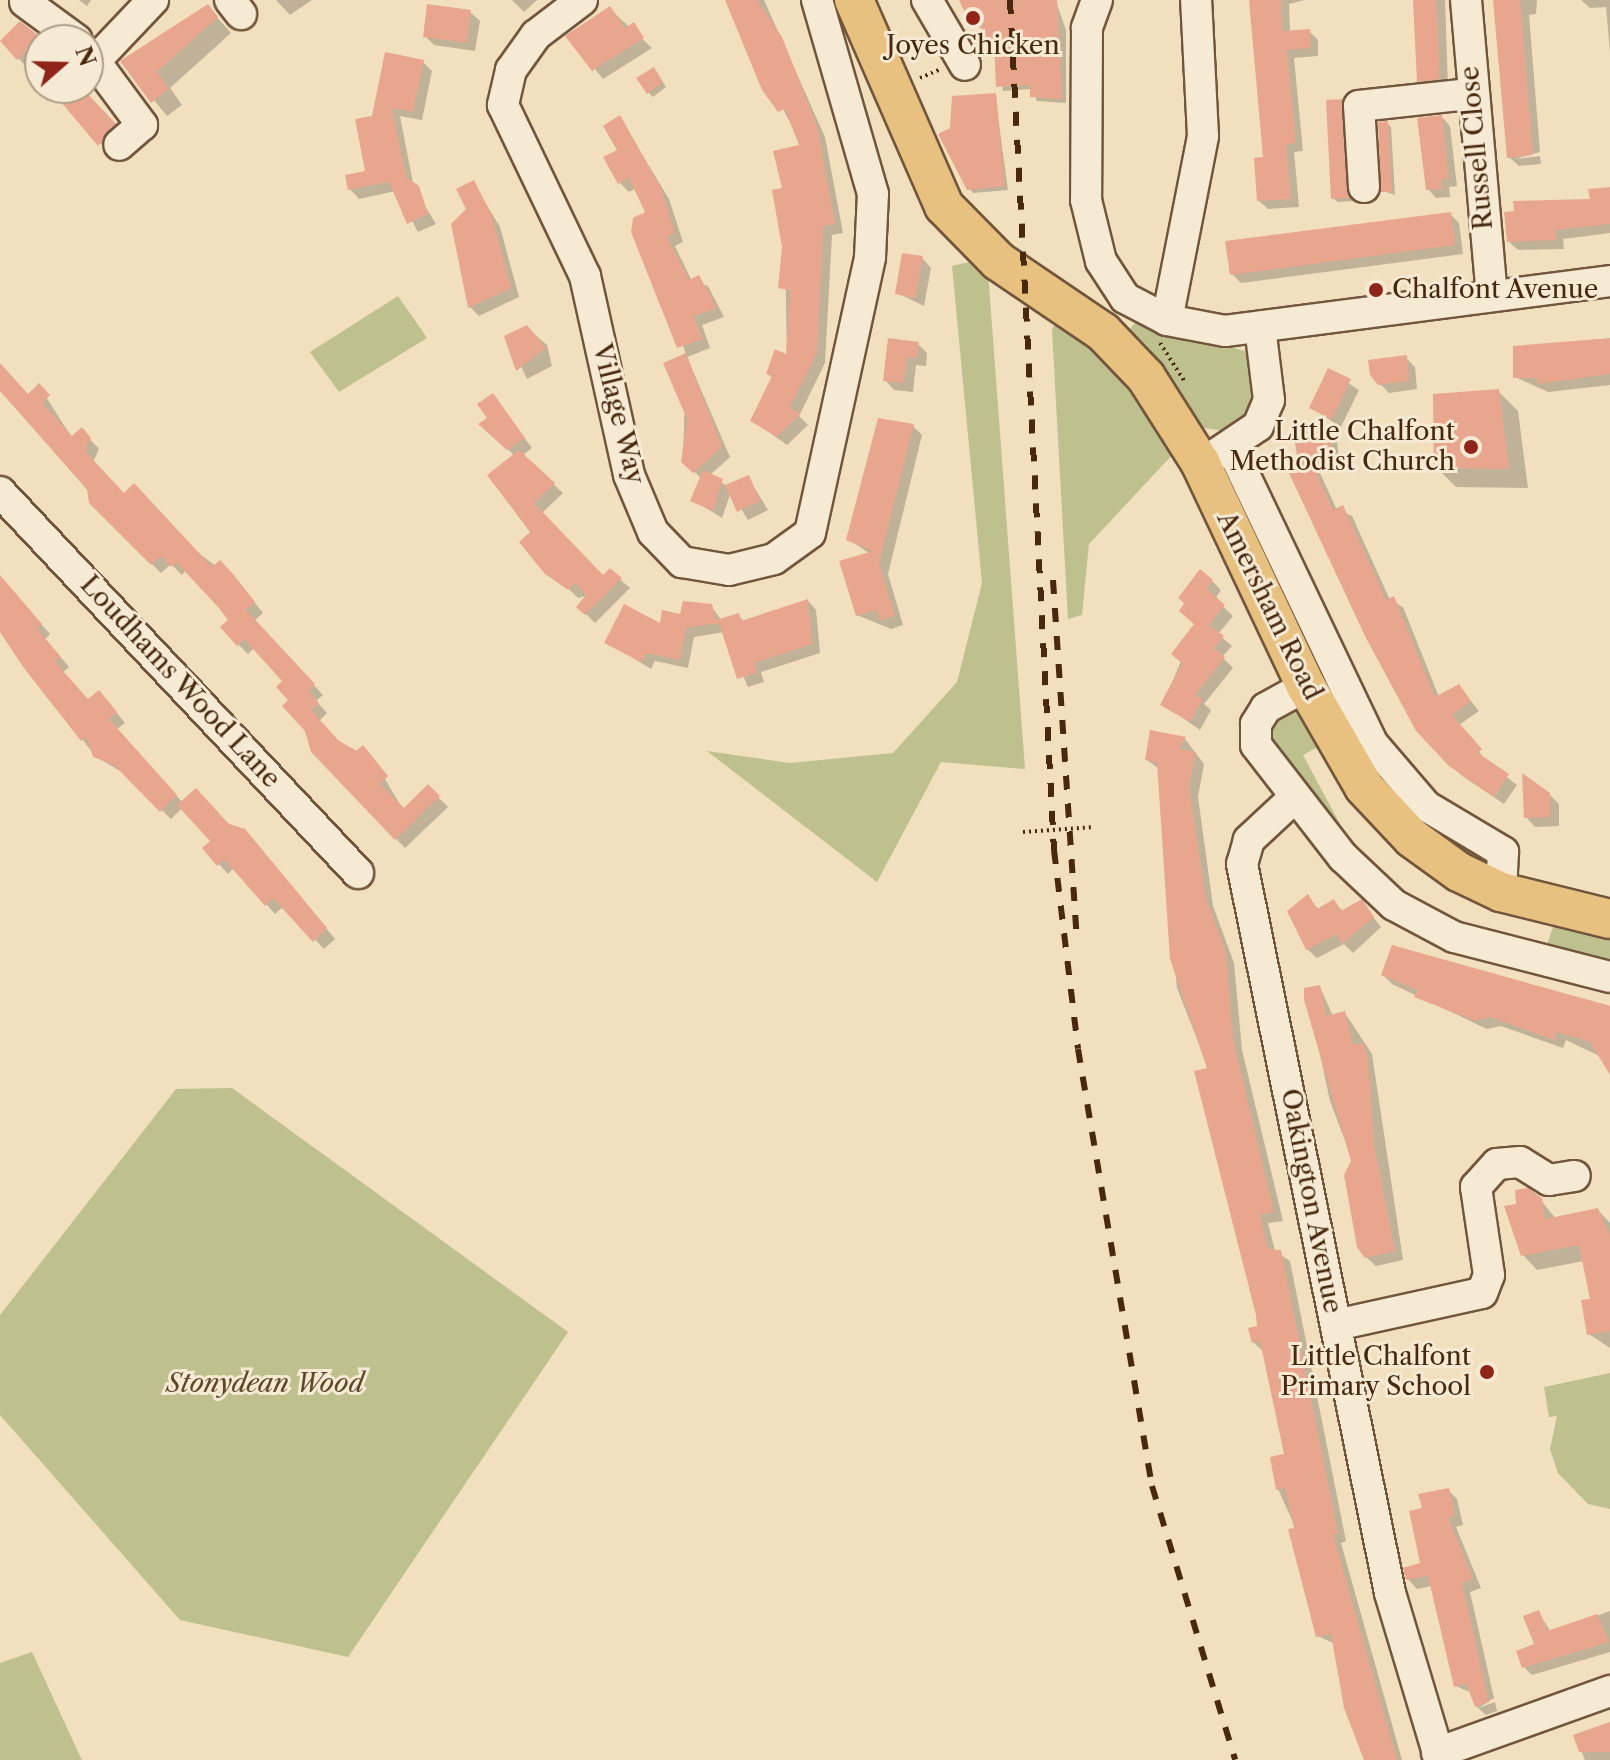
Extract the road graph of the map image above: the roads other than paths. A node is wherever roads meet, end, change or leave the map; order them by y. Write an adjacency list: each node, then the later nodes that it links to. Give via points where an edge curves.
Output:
1 (153, 0): 11 (street)
2 (582, 0): 3 (street, Village Way, via 536,35 511,70 503,105 585,276 629,475 653,532 682,562 729,570 774,559 810,533 870,257 873,194)
3 (817, 0)
4 (854, 0): 21 (main road, Amersham Road, via 944,206 998,261 1103,332)
5 (927, 0): 12 (street)
6 (1097, 0): 19 (street, via 1087,28 1086,200 1101,261 1125,298)
7 (1196, 0): 19 (street, via 1203,136)
8 (1466, 0): 14 (street, Russell Close)
9 (17, 3): 10 (street)
10 (46, 24)
11 (104, 47)
12 (965, 65)
13 (104, 73): 15 (street, via 142,125)
14 (1470, 94): 16 (street, via 1359,106); 18 (street, Russell Close)
15 (119, 145)
16 (1364, 187)
17 (1610, 281): 18 (street)
18 (1492, 296): 20 (street, via 1441,316)
19 (1167, 320): 20 (street, via 1225,331)
20 (1260, 327): 21 (street, via 1269,400 1258,426)
21 (1216, 455): 23 (main road, Amersham Road); 26 (street, Amersham Road, via 1372,743 1426,806 1503,852)
22 (0, 492): 25 (street, Loudhams Wood Lane)
23 (1306, 686): 24 (street, via 1266,708 1256,724 1256,745); 26 (main road, Amersham Road, via 1364,787 1412,838)
24 (1294, 798): 28 (street, via 1394,905 1454,937); 30 (street, Oakington Avenue, via 1249,840 1242,864)
25 (358, 873)
26 (1501, 892): 27 (main road, Amersham Road)
27 (1610, 919)
28 (1610, 977)
29 (1575, 1176): 30 (street, via 1549,1180 1520,1162 1497,1164 1476,1187 1489,1275 1482,1293)
30 (1336, 1325): 32 (street, Oakington Avenue, via 1390,1593)
31 (1610, 1691): 32 (street)
32 (1439, 1756)

